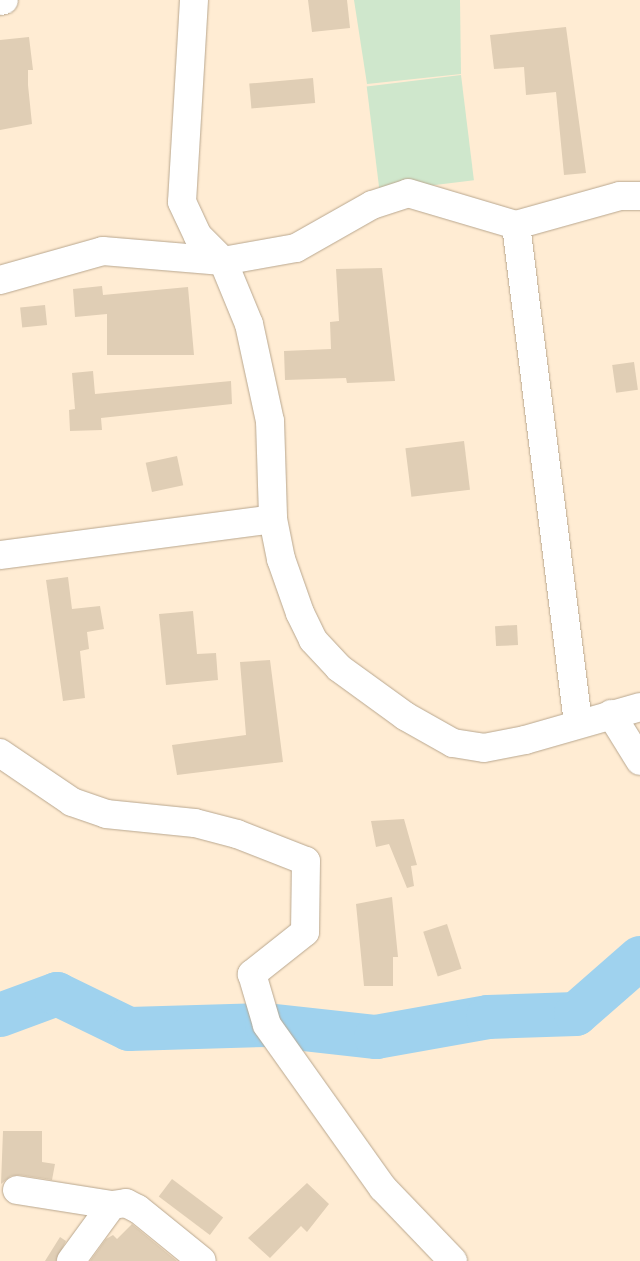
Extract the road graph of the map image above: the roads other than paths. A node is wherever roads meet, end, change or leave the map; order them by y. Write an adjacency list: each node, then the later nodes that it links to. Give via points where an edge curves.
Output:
1 (194, 0): 4 (street, via 182,202 198,236)
2 (640, 196): 3 (street, via 620,196)
3 (516, 225): 4 (street, via 408,193 372,205 296,248); 10 (street)
4 (223, 261): 5 (street, via 103,251); 6 (street, via 249,324 270,421)
5 (0, 280)
6 (273, 519): 7 (street); 10 (street, via 281,558 313,640 339,668 405,716 452,743 484,748 524,740)
7 (0, 555)
8 (640, 706): 9 (street)
9 (610, 714): 10 (street); 12 (street)
10 (578, 723)
11 (0, 754): 17 (street, via 72,802 106,814 195,823 237,834 306,861 305,932 252,974 267,1025 383,1188)
12 (640, 761)
13 (17, 1190): 14 (street)
14 (112, 1205): 15 (street); 16 (street, via 126,1204 138,1209)
15 (71, 1261)
16 (202, 1261)
17 (453, 1261)

